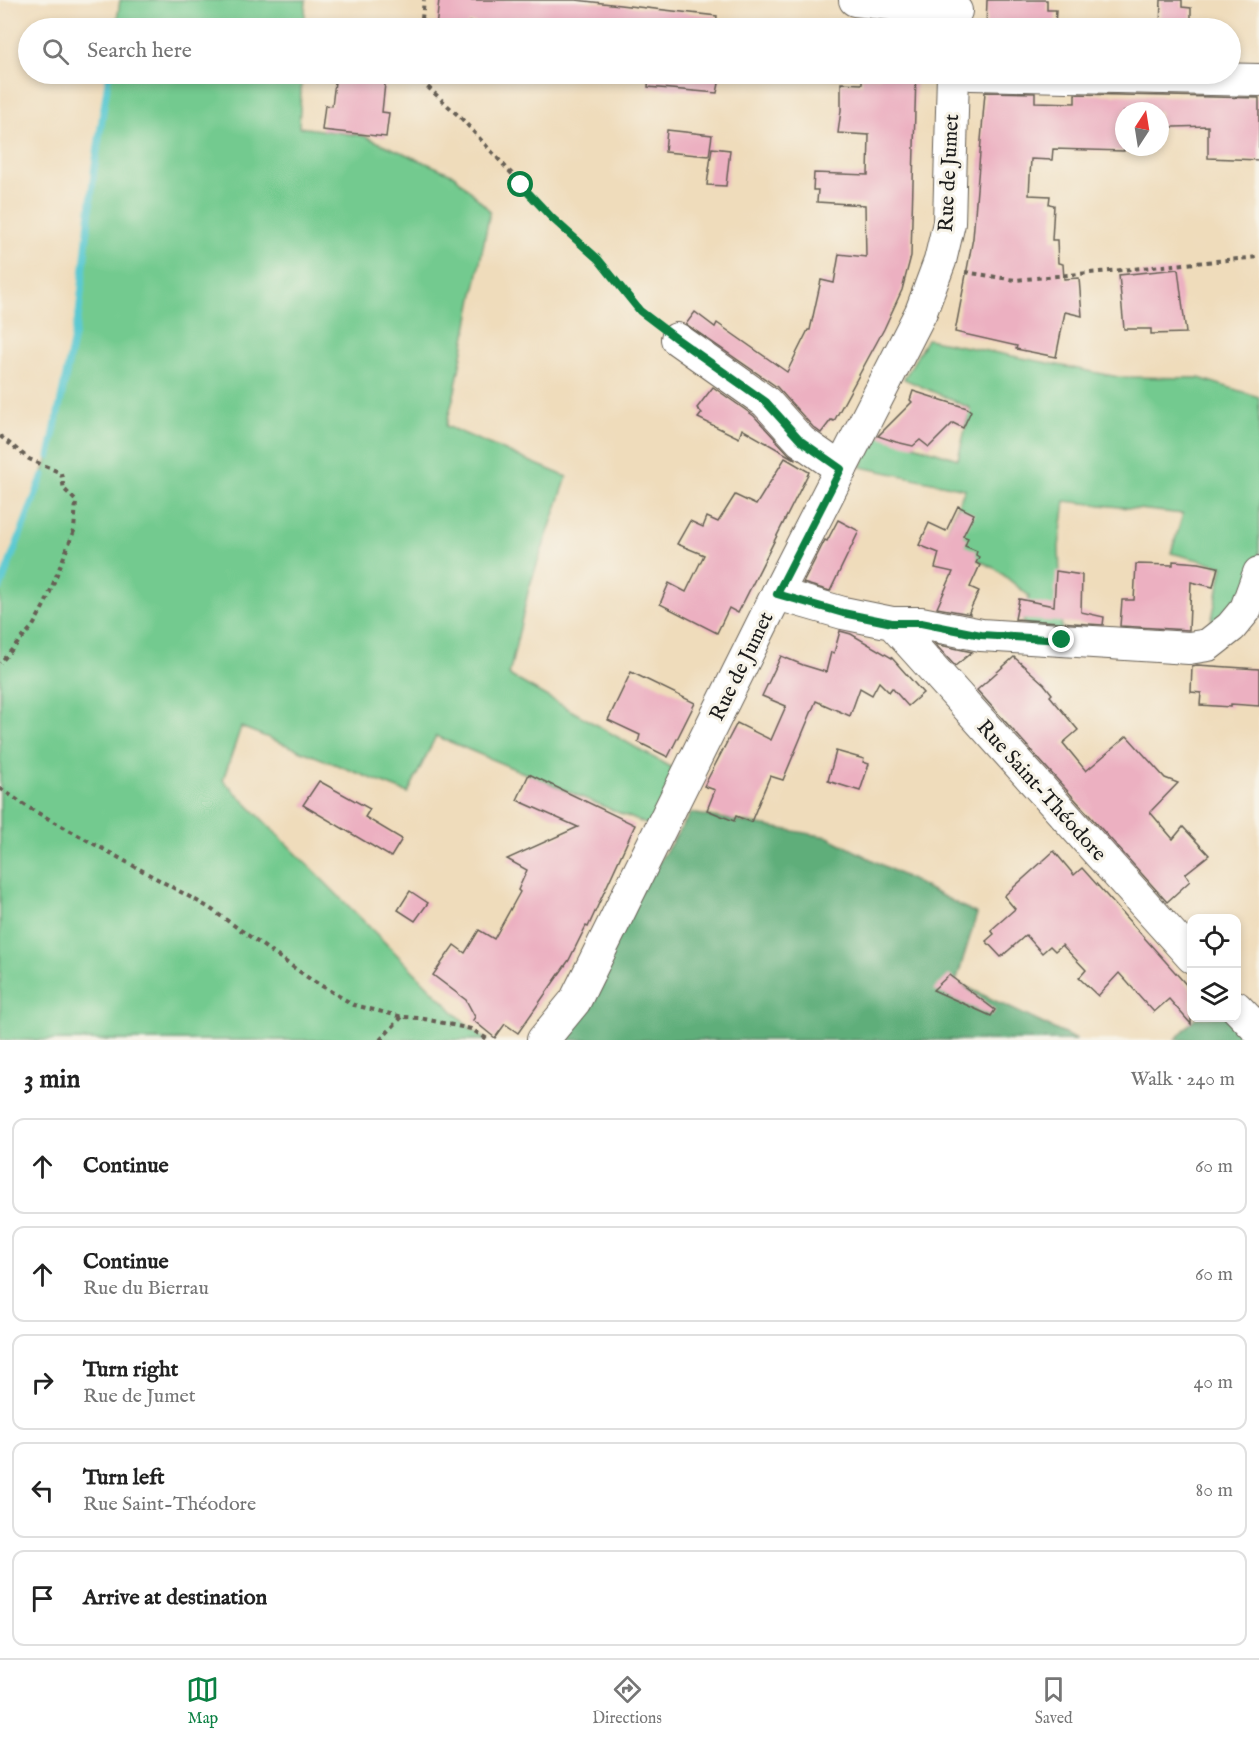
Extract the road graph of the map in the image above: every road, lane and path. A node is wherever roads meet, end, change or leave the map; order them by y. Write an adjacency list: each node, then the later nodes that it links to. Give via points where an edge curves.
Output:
1 (424, 0): 4 (path)
2 (855, 0): 3 (street)
3 (956, 13)
4 (422, 18)
5 (1241, 80): 6 (street)
6 (1259, 80)
7 (425, 84): 11 (path, via 552,218 598,259 640,311)
8 (953, 84): 10 (street, Rue de Jumet, via 950,223)
9 (1259, 257): 10 (path, via 1015,280)
10 (937, 268): 13 (street, Rue de Jumet, via 921,312)
11 (677, 339): 13 (street, via 766,402 801,441)
12 (0, 436): 17 (path, via 28,459 61,473 64,489 76,501 74,531 46,602 33,626)
13 (841, 469): 15 (street, Rue de Jumet)
14 (1259, 573): 16 (street, via 1246,609 1231,627 1208,645 1189,648 981,635 921,623)
15 (777, 594): 16 (street); 25 (street, Rue de Jumet, via 575,1001)
16 (892, 623): 19 (street, Rue Saint-Théodore)
17 (0, 663)
18 (0, 788): 21 (path, via 208,907 354,1005)
19 (1187, 953)
20 (1241, 1012): 22 (street)
21 (403, 1017): 23 (path); 24 (path, via 471,1029)
22 (1259, 1030)
23 (380, 1040)
24 (489, 1040)
25 (543, 1040)

